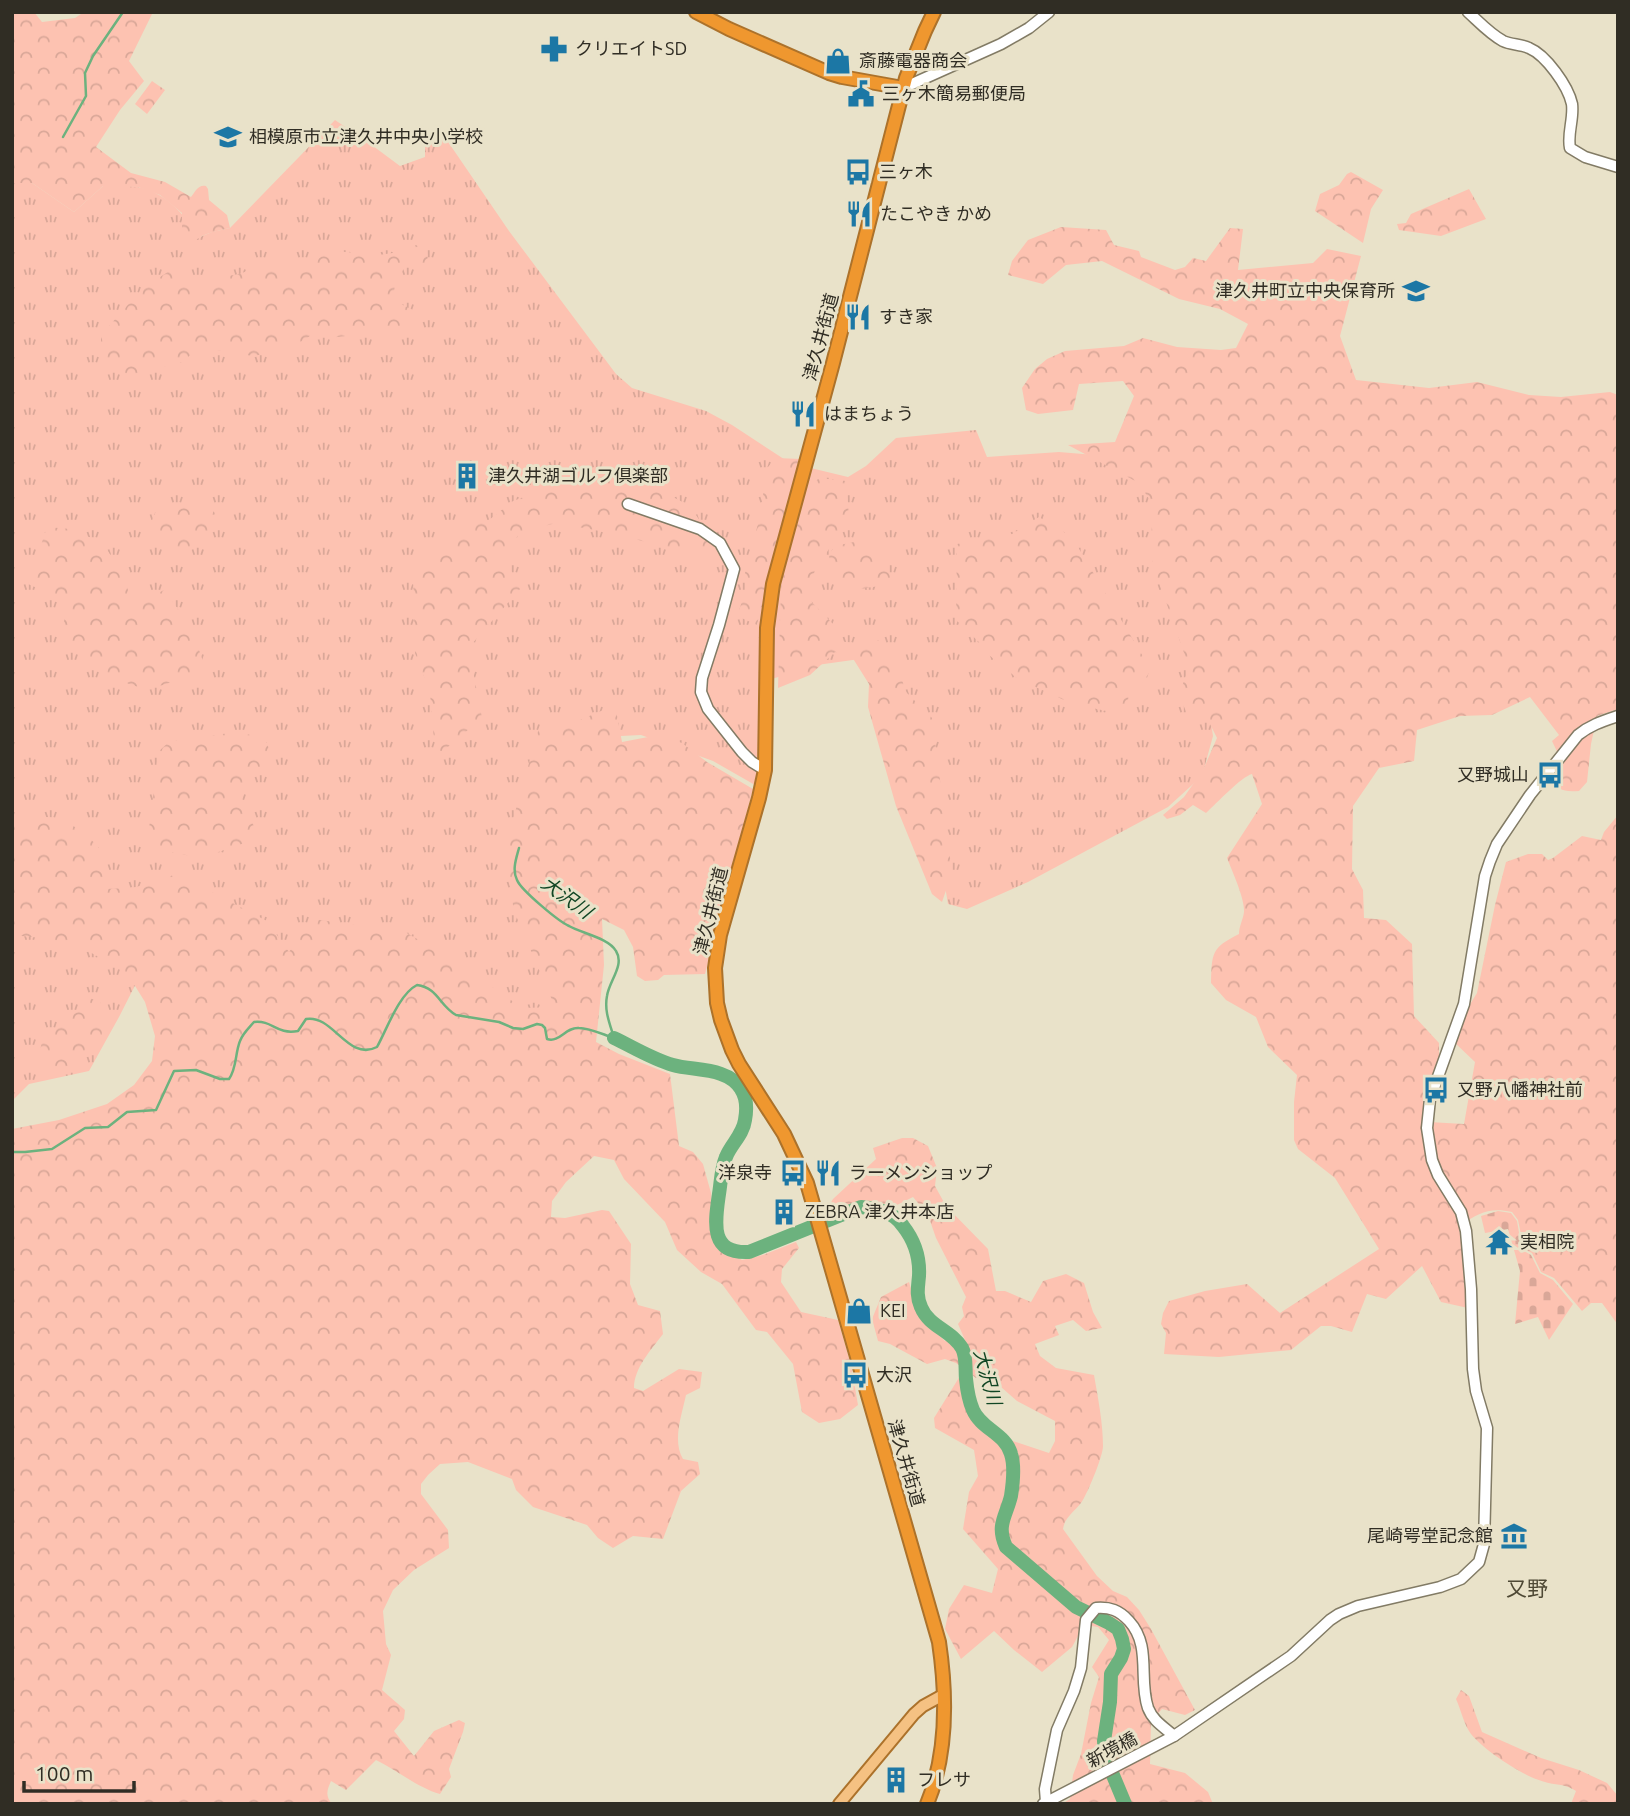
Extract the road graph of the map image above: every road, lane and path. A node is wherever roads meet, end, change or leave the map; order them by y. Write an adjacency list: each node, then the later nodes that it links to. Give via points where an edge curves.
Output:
1 (696, 12): 5 (highway, via 829,73)
2 (934, 12): 5 (highway, 津久井街道)
3 (1049, 12): 5 (street, via 1001,44)
4 (1468, 12): 6 (street, via 1498,38 1543,58 1571,102 1570,148)
5 (903, 88): 9 (highway, 津久井街道, via 773,584 767,628)
6 (1618, 167)
7 (628, 504): 9 (street, via 700,528 720,543 734,569 701,692 708,709 742,752)
8 (1618, 716): 11 (street, 新境橋, via 1578,735 1497,844 1485,876 1464,1004 1427,1115 1432,1160 1461,1212 1466,1231 1473,1370 1487,1427 1484,1545 1479,1563 1453,1583 1339,1614 1291,1656)
9 (765, 770): 10 (highway, 津久井街道, via 720,935 715,968 717,1003 732,1050 784,1133 807,1183 935,1624)
10 (943, 1695): 13 (main road, via 915,1713); 14 (highway, 津久井街道, via 942,1752)
11 (1172, 1737): 12 (street, 新境橋); 12 (street, via 1149,1711 1140,1636 1114,1608 1096,1608 1086,1620 1081,1668 1057,1730)
12 (1045, 1803)
13 (839, 1804)
14 (927, 1804)

